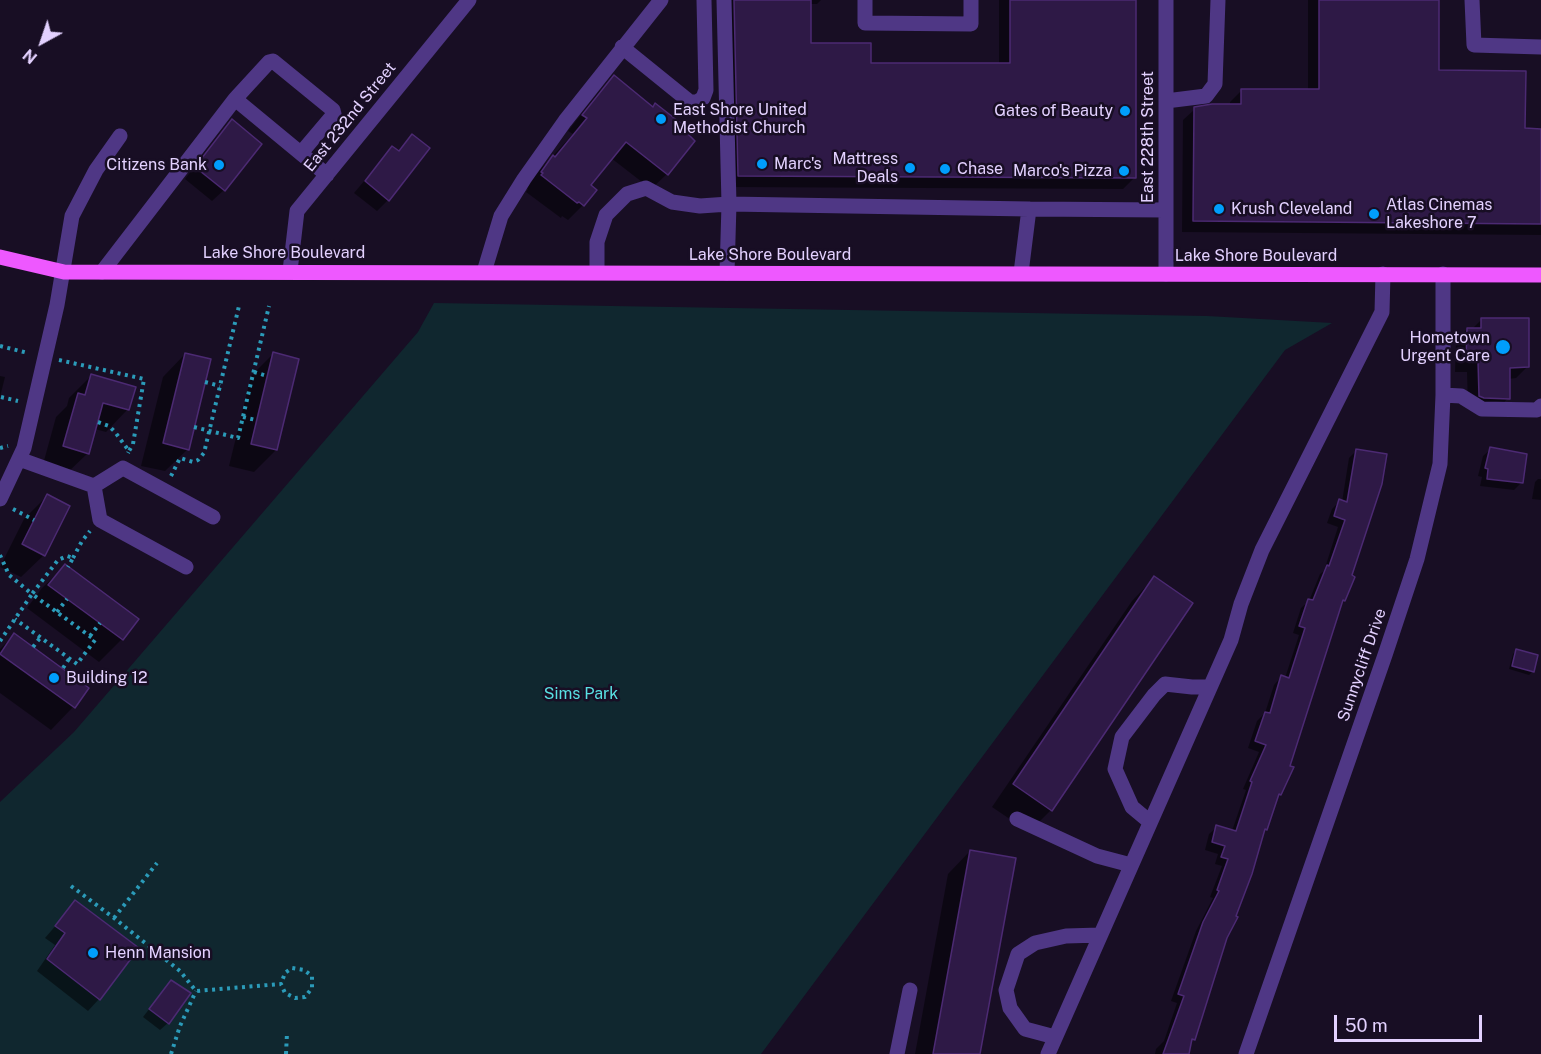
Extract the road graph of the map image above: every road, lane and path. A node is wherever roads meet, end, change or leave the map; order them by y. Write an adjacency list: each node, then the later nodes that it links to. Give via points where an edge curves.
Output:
1 (469, 0): 16 (street, East 232nd Street)
2 (661, 0): 10 (street)
3 (704, 0): 10 (street, via 706,90 697,102 690,102)
4 (724, 0): 17 (street)
5 (865, 0): 6 (street, via 865,23 972,24)
6 (971, 0)
7 (1166, 0): 13 (street, East 228th Street)
8 (1218, 0): 13 (street, via 1215,84 1206,96)
9 (1472, 0): 11 (street, via 1474,45)
10 (622, 47): 24 (street, via 565,121 501,216)
11 (1541, 47)
12 (235, 99): 15 (street); 15 (street, via 273,61 333,110 334,114); 23 (street)
13 (1166, 101): 19 (street, East 228th Street)
14 (120, 136): 22 (street, via 96,170 72,216)
15 (302, 153): 16 (street)
16 (327, 175): 21 (street, East 232nd Street, via 297,211)
17 (729, 204): 18 (street); 25 (street, via 700,206 672,201 646,189 627,194 606,215 597,242); 26 (street)
18 (1029, 209): 19 (street); 27 (street)
19 (1166, 210): 28 (street, East 228th Street)
20 (0, 257): 22 (main road, Lake Shore Boulevard)
21 (290, 271): 23 (main road, Lake Shore Boulevard); 24 (main road, Lake Shore Boulevard)
22 (64, 272): 23 (main road, Lake Shore Boulevard); 51 (street)
23 (102, 272)
24 (484, 272): 25 (main road, Lake Shore Boulevard)
25 (597, 272): 26 (main road, Lake Shore Boulevard)
26 (727, 273): 27 (main road, Lake Shore Boulevard)
27 (1021, 273): 28 (main road, Lake Shore Boulevard)
28 (1166, 274): 29 (main road, Lake Shore Boulevard)
29 (1383, 274): 30 (main road, Lake Shore Boulevard); 74 (street, via 1382,312 1262,550)
30 (1443, 274): 31 (main road, Lake Shore Boulevard); 41 (street, Sunnycliff Drive)
31 (1541, 274)
32 (239, 306): 40 (path)
33 (269, 306): 37 (path)
34 (0, 346): 35 (path)
35 (33, 354)
36 (59, 360): 50 (path, via 144,378)
37 (254, 372): 38 (path); 45 (path)
38 (267, 376)
39 (205, 382): 40 (path)
40 (220, 386): 49 (path)
41 (1443, 395): 44 (street, via 1461,396 1482,409 1536,410); 91 (street, Sunnycliff Drive, via 1440,464 1417,559)
42 (1, 397): 43 (path)
43 (21, 402)
44 (1541, 406)
45 (243, 417): 46 (path); 49 (path, via 238,438)
46 (256, 420)
47 (98, 422): 50 (path, via 109,426)
48 (194, 427): 49 (path)
49 (209, 431): 54 (path, via 202,456 193,462 180,458)
50 (129, 451): 52 (path)
51 (19, 459): 53 (street); 55 (street)
52 (123, 468): 53 (street); 54 (street)
53 (94, 486): 58 (street)
54 (163, 490): 56 (street)
55 (6, 504): 57 (path)
56 (213, 518)
57 (34, 520)
58 (100, 520): 60 (path); 62 (street)
59 (0, 555): 63 (path, via 9,575)
60 (73, 558): 61 (path); 63 (path, via 58,560)
61 (68, 567)
62 (186, 567)
63 (32, 594): 65 (path); 66 (path)
64 (67, 599): 65 (path)
65 (57, 612): 68 (path)
66 (15, 620): 69 (path); 70 (path)
67 (100, 623): 68 (path)
68 (90, 636): 72 (path, via 95,640 77,664)
69 (40, 638): 71 (path); 72 (path)
70 (0, 641)
71 (33, 647)
72 (69, 659): 73 (path)
73 (63, 668)
74 (1210, 687): 76 (street); 76 (street, via 1165,684 1122,737 1115,769 1132,807)
75 (1017, 819): 78 (street, via 1097,856)
76 (1150, 822): 78 (street)
77 (157, 864): 80 (path)
78 (1131, 865): 81 (street)
79 (71, 886): 80 (path)
80 (114, 918): 84 (path, via 180,971)
81 (1100, 935): 86 (street); 86 (street, via 1066,936 1035,943 1018,954 1006,990 1010,1008 1025,1029)
82 (281, 984): 82 (path, via 285,993 305,997 312,988 312,976 292,968); 84 (path)
83 (910, 990): 89 (street)
84 (196, 991): 87 (path)
85 (287, 1033): 88 (path)
86 (1055, 1037): 90 (street)
87 (171, 1054)
88 (286, 1054)
89 (897, 1054)
90 (1048, 1054)
91 (1246, 1054)

